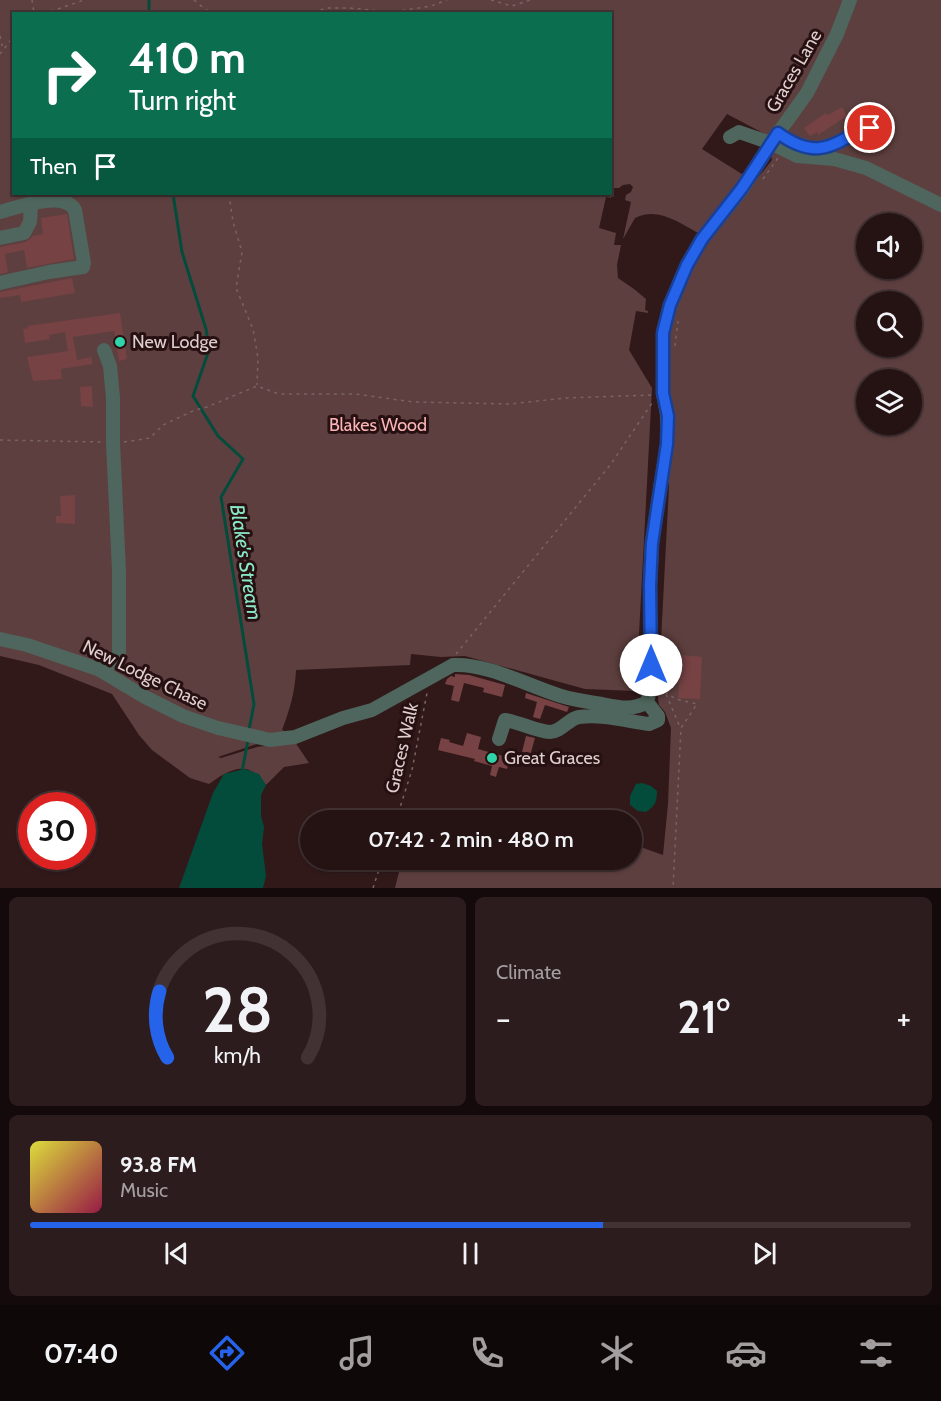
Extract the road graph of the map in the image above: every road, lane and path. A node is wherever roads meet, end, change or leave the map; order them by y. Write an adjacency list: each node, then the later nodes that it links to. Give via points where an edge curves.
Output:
1 (84, 0): 7 (path)
2 (194, 0): 8 (path)
3 (447, 0): 10 (path)
4 (491, 0): 5 (path, via 512,6)
5 (530, 0)
6 (850, 0): 18 (street, Graces Lane, via 807,93)
7 (45, 12)
8 (214, 12)
9 (313, 12): 11 (path, via 349,8)
10 (393, 12)
11 (393, 12)
12 (0, 36): 14 (path)
13 (12, 39): 14 (path)
14 (3, 50): 15 (path)
15 (0, 54)
16 (867, 126): 18 (street, via 832,146 814,149)
17 (730, 137): 18 (street, via 738,132)
18 (775, 138): 22 (street, via 797,156 857,165); 40 (street, Graces Lane, via 692,256 670,305 663,333 667,444 652,543)
19 (779, 156): 20 (path)
20 (759, 184)
21 (229, 195): 30 (path, via 242,252 236,288 254,329)
22 (940, 202)
23 (31, 203): 24 (street); 25 (street, via 24,233); 26 (street, via 65,200 71,204 84,263 76,269)
24 (0, 212)
25 (0, 238)
26 (0, 283)
27 (679, 315): 28 (path)
28 (675, 347)
29 (104, 350): 34 (street, via 110,366)
30 (257, 386): 31 (path, via 279,394 355,394 414,402 510,404); 34 (path, via 163,425 150,438)
31 (658, 394)
32 (653, 402): 36 (path, via 611,464)
33 (0, 440): 34 (path)
34 (113, 441): 37 (street, via 120,572 119,654 114,662)
35 (0, 639): 37 (street, New Lodge Chase)
36 (454, 657)
37 (99, 669): 38 (street, New Lodge Chase, via 183,716 270,740 295,738 372,710)
38 (424, 681): 40 (street, New Lodge Chase, via 448,666 460,665 501,674 560,696 616,707 638,708); 43 (path, Graces Walk, via 428,690 421,727)
39 (665, 692): 40 (path); 41 (path); 41 (path, via 698,704)
40 (648, 698): 42 (street, Graces Lane, via 658,720 654,723 579,717 548,732 505,720)
41 (681, 728): 46 (path)
42 (499, 738)
43 (399, 810)
44 (379, 870): 45 (path)
45 (373, 888)
46 (673, 888)

